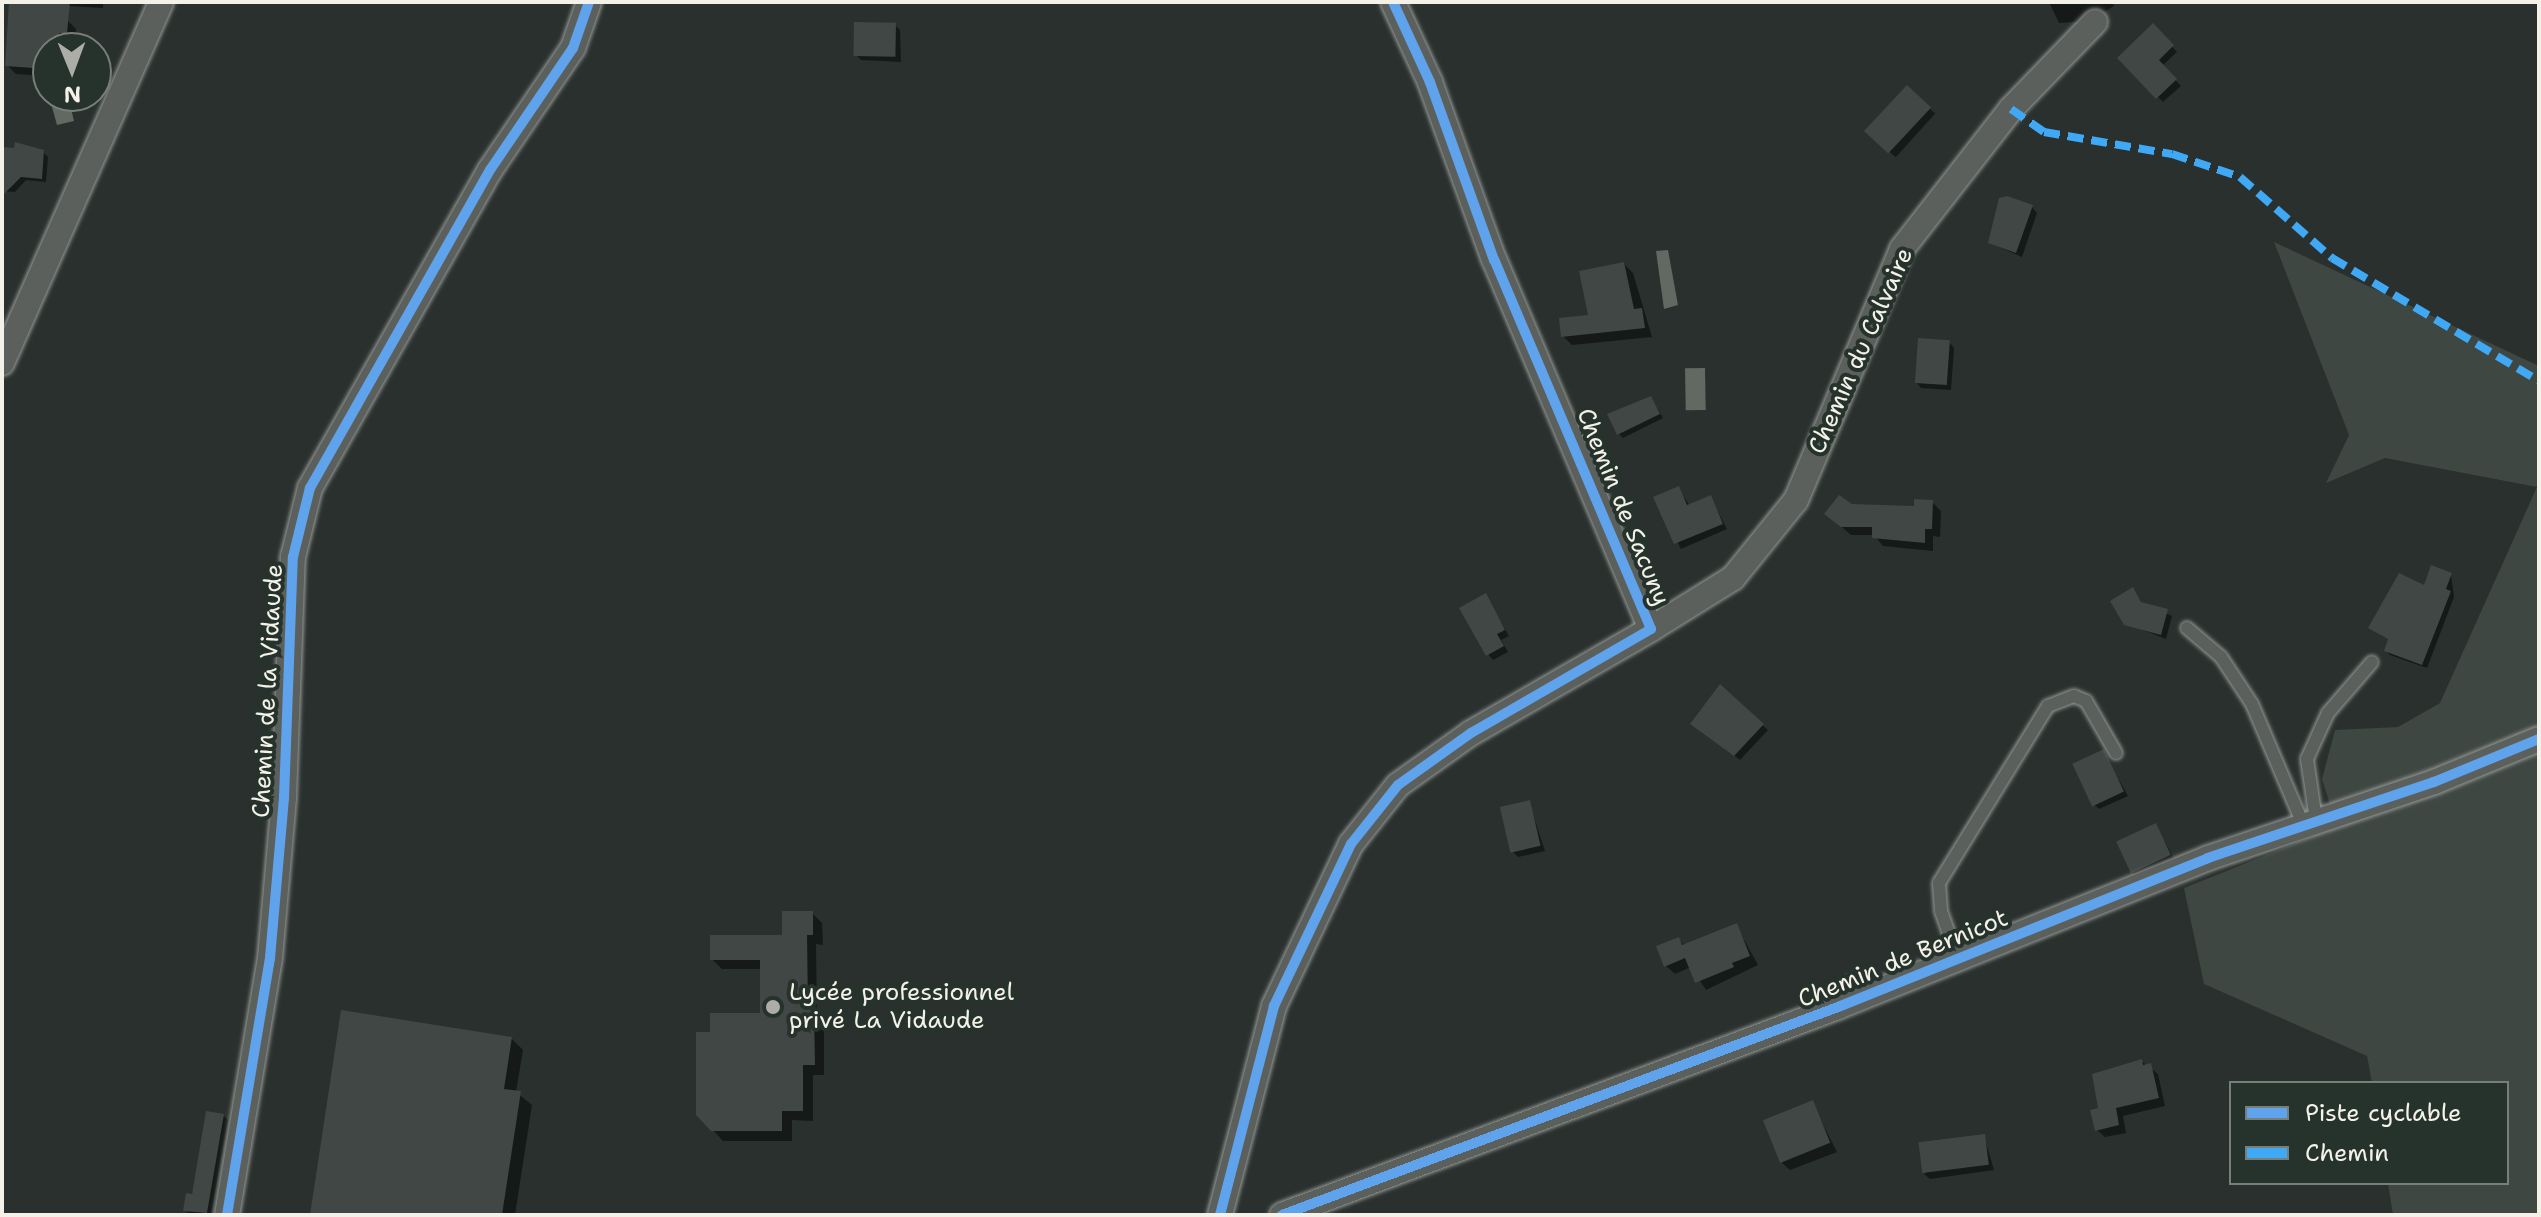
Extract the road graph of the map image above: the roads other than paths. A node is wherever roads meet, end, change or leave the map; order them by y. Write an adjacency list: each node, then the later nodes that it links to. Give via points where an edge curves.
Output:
1 (161, 2): 5 (street)
2 (589, 2): 13 (street, Chemin de la Vidaude, via 573,48 490,170 310,488 293,557 284,798 270,958)
3 (1393, 2): 7 (street, Chemin de Sacuny, via 1430,82 1494,260)
4 (2095, 22): 7 (street, Chemin du Calvaire, via 2011,109 1902,249 1796,500 1733,578)
5 (2, 363)
6 (2187, 628): 11 (lane, via 2221,657 2252,704)
7 (1651, 629): 14 (street, Chemin de Sacuny, via 1471,733 1398,785 1351,844 1274,1006)
8 (2372, 662): 11 (lane, via 2328,713 2307,759)
9 (2539, 739): 11 (street, Chemin de Bernicot, via 2434,782)
10 (2116, 753): 12 (lane, via 2086,701 2074,696 2048,706 1939,883 1941,911)
11 (2309, 822): 12 (street, Chemin de Bernicot)
12 (1958, 959): 15 (street, Chemin de Bernicot)
13 (227, 1215)
14 (1220, 1215)
15 (1282, 1215)

